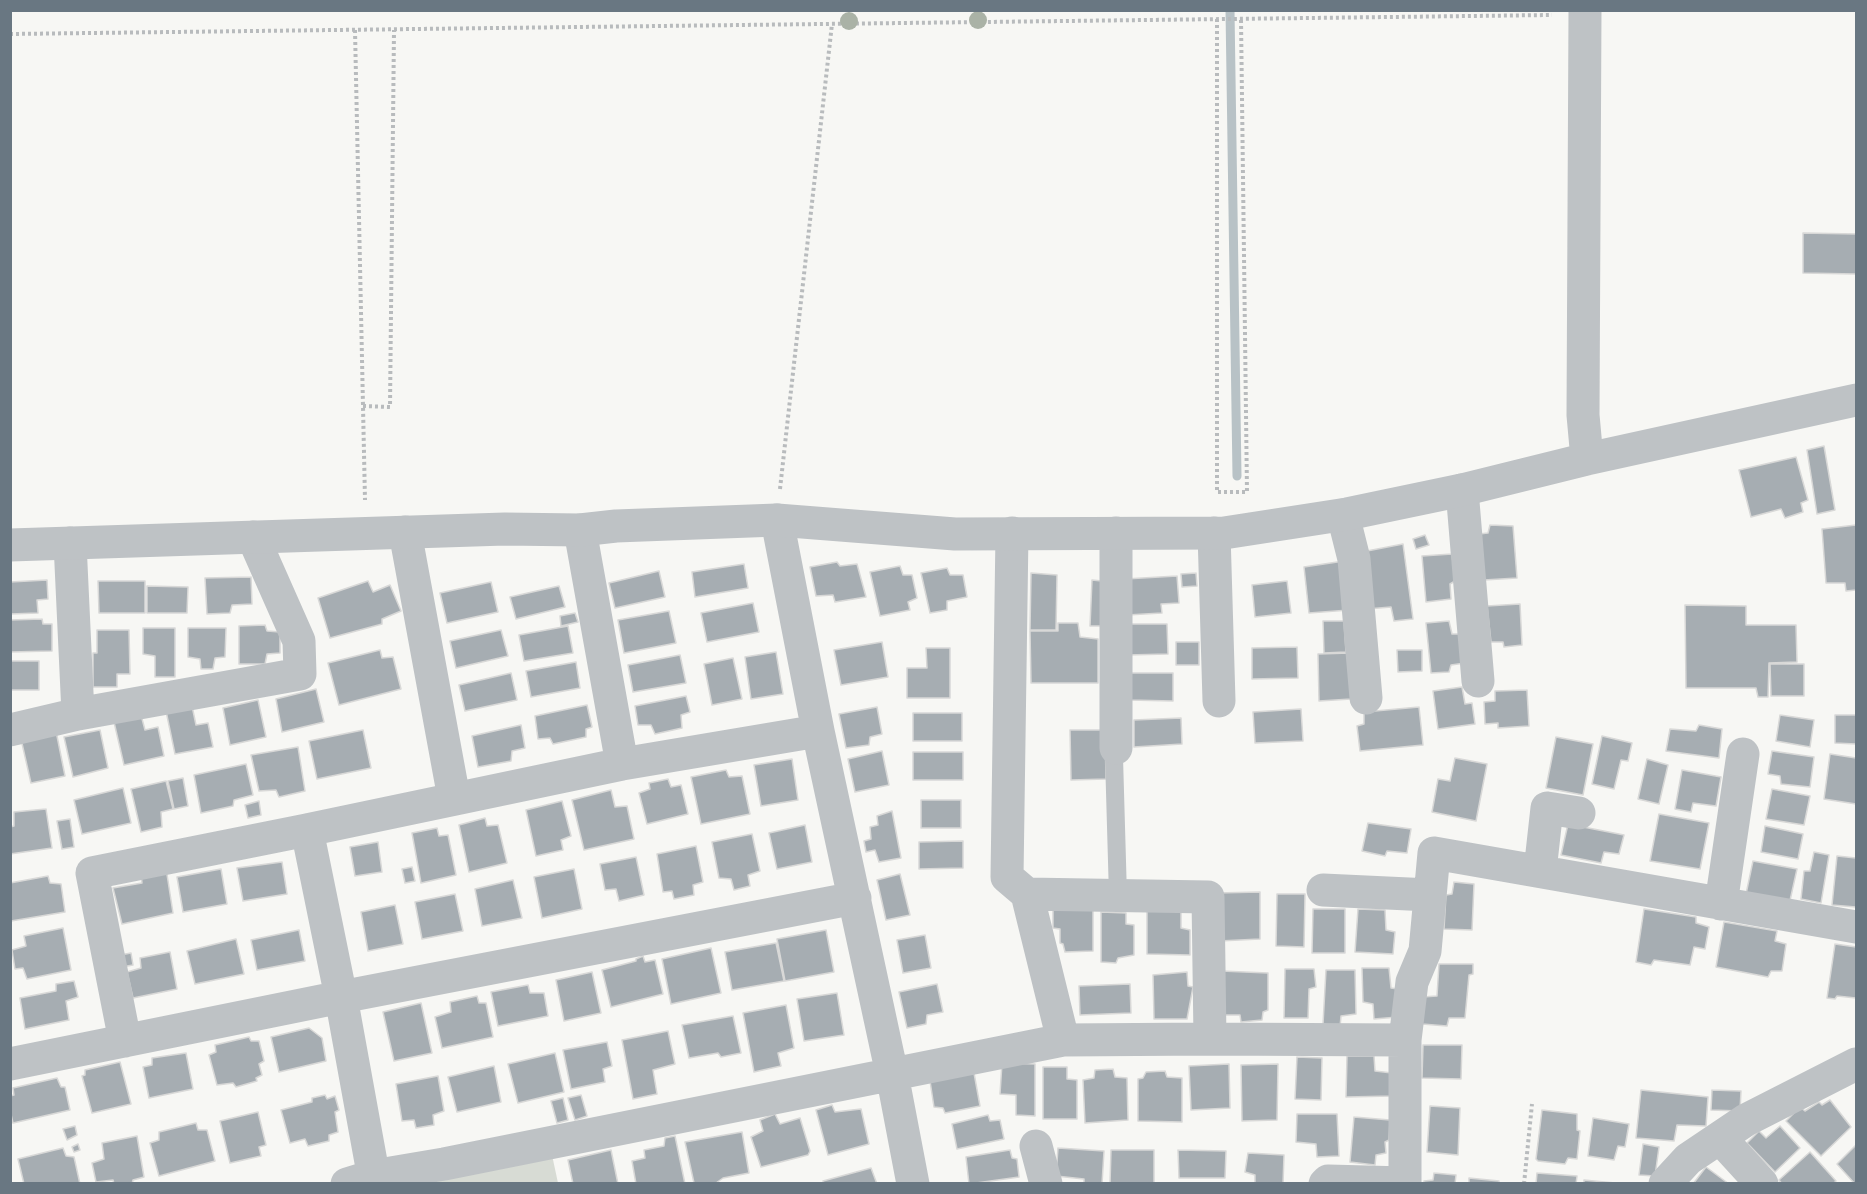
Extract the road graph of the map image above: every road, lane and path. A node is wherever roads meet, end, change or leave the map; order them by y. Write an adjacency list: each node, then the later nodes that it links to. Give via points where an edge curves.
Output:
1 (1585, 13): 2 (path); 10 (street, via 1582,415)
2 (1240, 19): 3 (path); 3 (path, via 1247,492 1217,492)
3 (1217, 20): 4 (path)
4 (832, 24): 6 (path); 13 (path)
5 (356, 30): 6 (path); 7 (path); 9 (path)
6 (394, 30): 9 (path, via 390,407)
7 (10, 34)
8 (1857, 400): 10 (street)
9 (363, 406): 16 (path)
10 (1587, 459): 11 (street)
11 (1461, 490): 12 (street); 23 (street)
12 (1343, 514): 19 (street); 24 (street, via 1354,559)
13 (777, 520): 14 (street); 17 (street, via 955,534); 28 (street)
14 (580, 530): 15 (street); 31 (street)
15 (405, 532): 16 (street); 32 (street)
16 (366, 533): 20 (street)
17 (1012, 533): 18 (street); 37 (street, via 1007,877)
18 (1116, 533): 19 (street); 29 (street)
19 (1214, 533): 25 (street)
20 (253, 537): 21 (street); 26 (street, via 299,641 300,674)
21 (70, 543): 22 (street); 26 (street)
22 (10, 544)
23 (1478, 681)
24 (1365, 698)
25 (1219, 701)
26 (78, 714): 27 (street)
27 (10, 730)
28 (818, 731): 31 (street); 40 (street)
29 (1116, 748): 39 (lane)
30 (1743, 754): 41 (street)
31 (622, 764): 32 (street)
32 (454, 798): 34 (street)
33 (1579, 813): 35 (street, via 1547,808)
34 (307, 830): 43 (street); 47 (street, via 92,873)
35 (1540, 872): 38 (street, via 1434,853); 41 (street)
36 (1323, 890): 38 (street)
37 (1027, 894): 39 (street); 45 (street)
38 (1430, 895): 46 (street, via 1425,951 1412,982)
39 (1118, 896): 44 (street, via 1208,897)
40 (855, 898): 43 (street); 50 (street)
41 (1721, 904): 42 (street)
42 (1857, 927)
43 (341, 997): 47 (street); 54 (street)
44 (1210, 1039): 45 (street); 46 (street)
45 (1064, 1040): 50 (street)
46 (1405, 1040): 55 (street)
47 (125, 1041): 48 (street)
48 (10, 1064)
49 (1857, 1064): 52 (street, via 1746,1120)
50 (892, 1074): 54 (street); 56 (street)
51 (1532, 1104): 59 (path)
52 (1720, 1138): 60 (street, via 1688,1159); 61 (street)
53 (1036, 1146): 57 (street)
54 (365, 1181)
55 (1405, 1183): 58 (street)
56 (913, 1184)
57 (1046, 1184)
58 (1324, 1184)
59 (1524, 1184)
60 (1665, 1184)
61 (1762, 1184)

